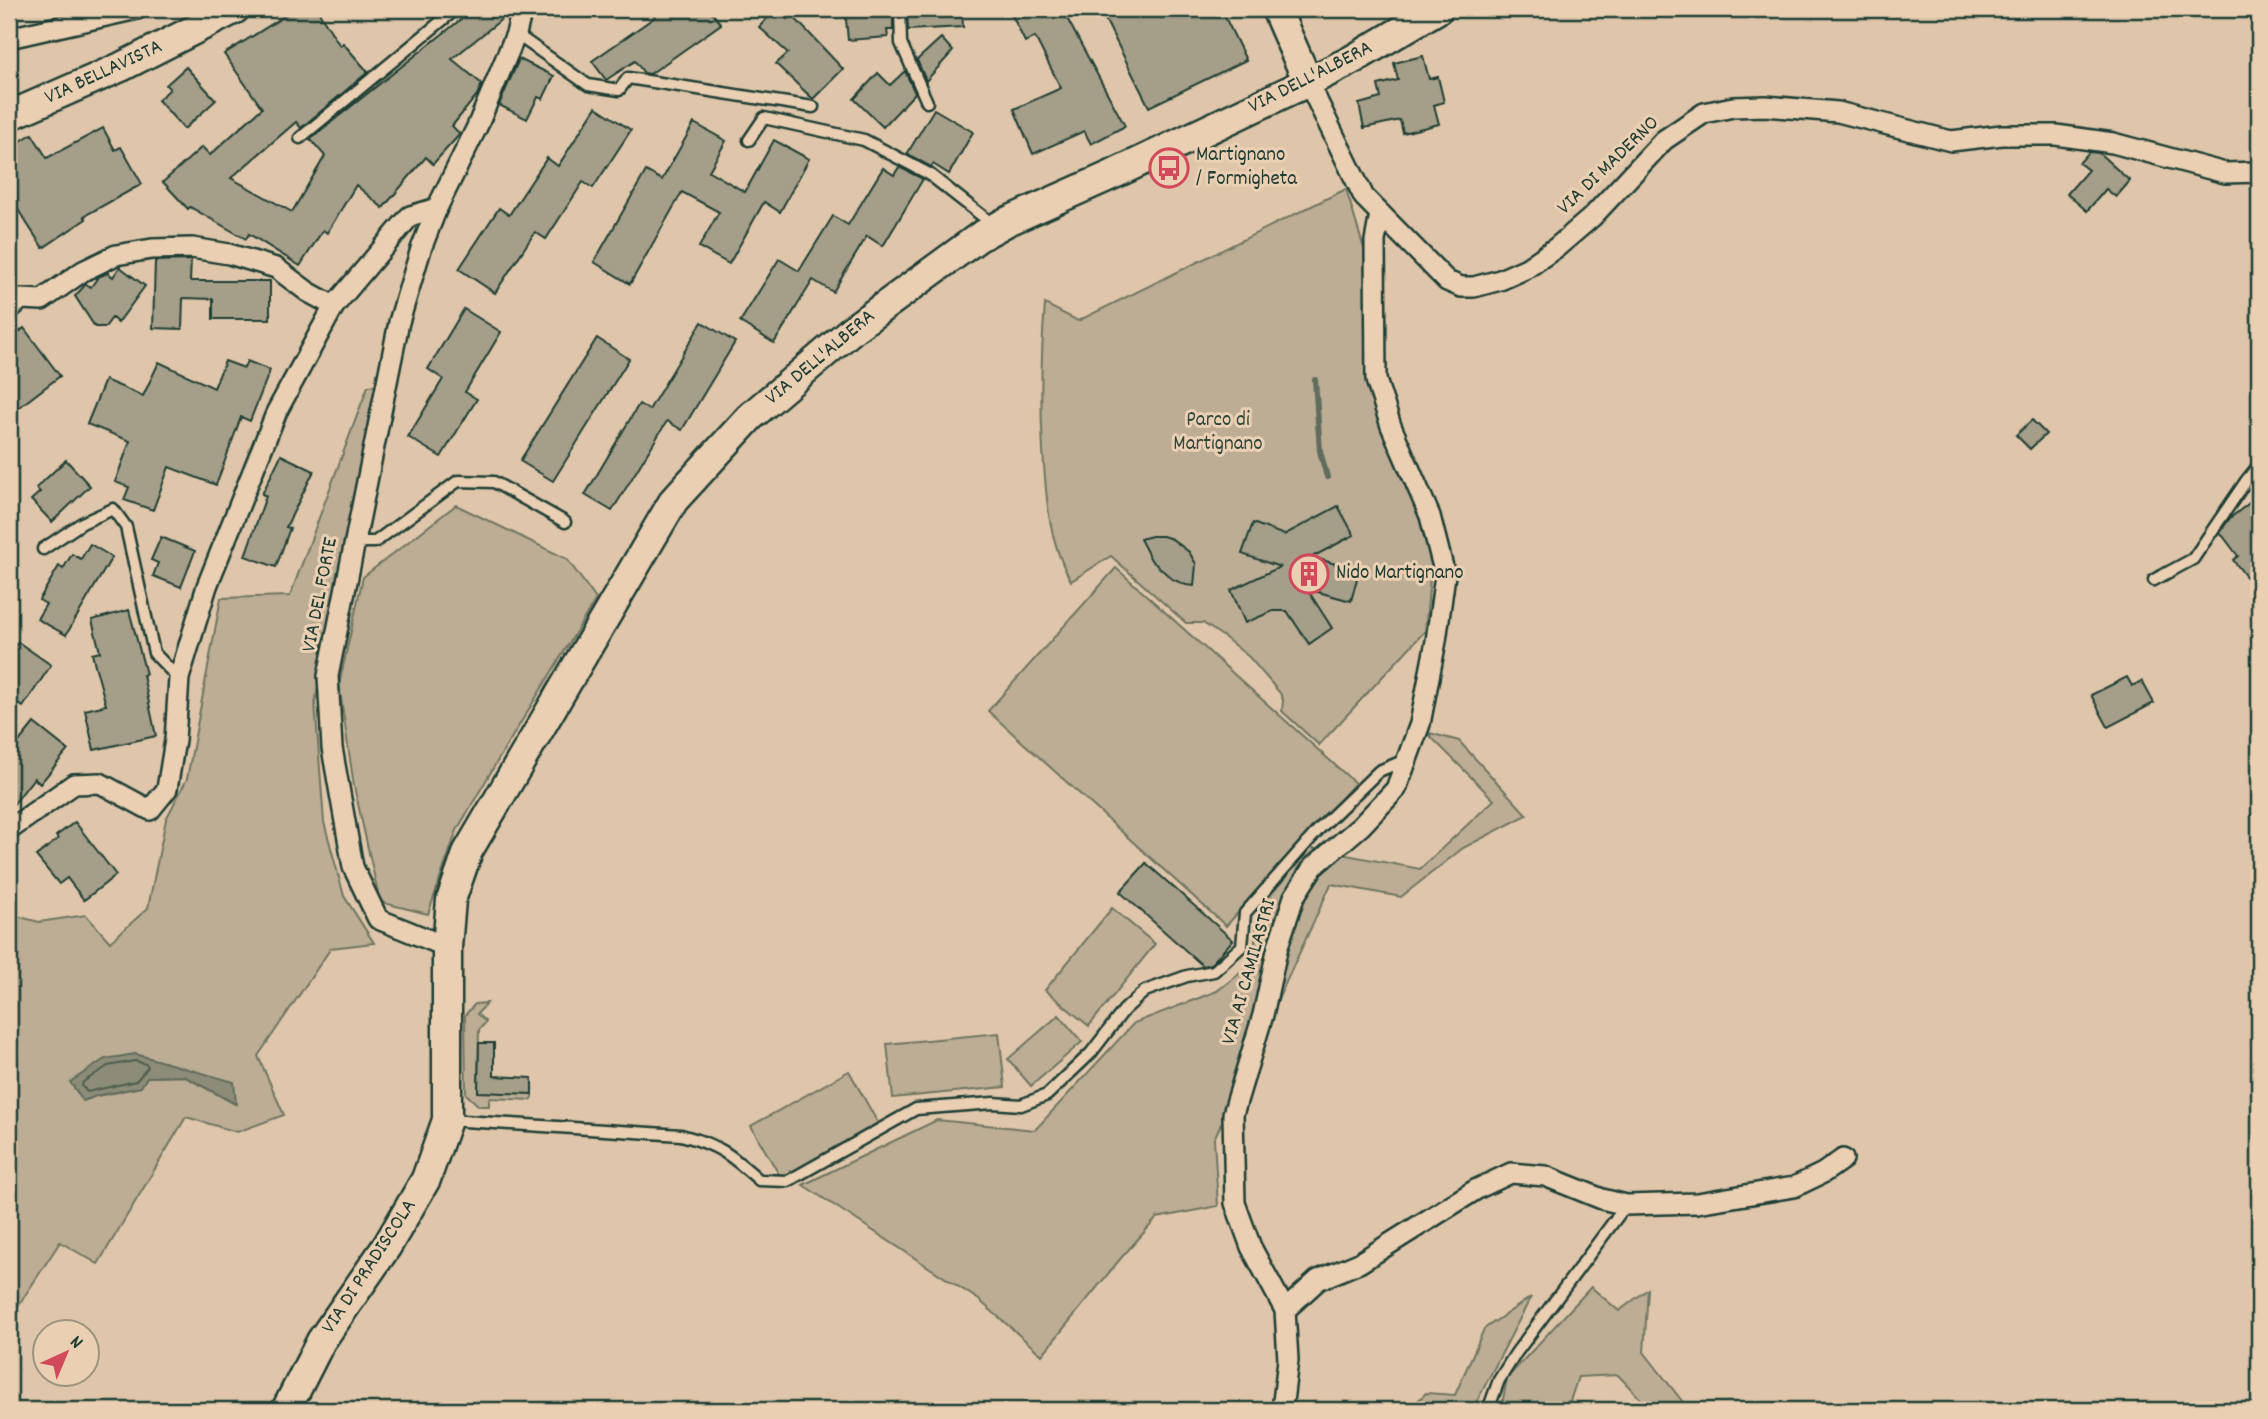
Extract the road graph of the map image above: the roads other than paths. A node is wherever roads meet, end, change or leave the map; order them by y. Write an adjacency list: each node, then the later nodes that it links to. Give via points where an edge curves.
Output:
1 (137, 9): 9 (street)
2 (236, 9): 13 (street, VIA BELLAVISTA)
3 (456, 9): 14 (lane)
4 (522, 9): 8 (street, VIA DEL FORTE)
5 (900, 9): 11 (lane, via 901,43)
6 (1276, 9): 10 (street)
7 (1438, 9): 10 (street, VIA DELL'ALBERA)
8 (516, 34): 12 (lane, via 588,85 619,90 628,78); 17 (street, VIA DEL FORTE)
9 (9, 38)
10 (1308, 82): 18 (street, VIA DI MADERNO, via 1352,176); 19 (street, VIA DELL'ALBERA)
11 (927, 102)
12 (813, 107)
13 (9, 116)
14 (300, 138)
15 (749, 140): 19 (lane, via 764,118 864,140 929,174)
16 (2259, 172): 18 (street, VIA DI MADERNO, via 2225,173 2113,143 2056,135 1951,141 1838,112 1732,107 1704,113 1664,140 1566,240 1527,268 1500,280 1474,287 1447,281)
17 (436, 208): 20 (street, via 410,216); 24 (street, VIA DEL FORTE, via 399,322)
18 (1380, 214): 28 (street, VIA AI CAMILASTRI, via 1375,241 1376,380 1430,516 1445,575 1420,724)
19 (997, 227): 30 (street, VIA DELL'ALBERA, via 853,329 750,417 674,500 468,851 451,900)
20 (334, 306): 21 (street, via 276,268 192,248 116,255 42,300 21,299); 27 (street, via 277,411 207,586)
21 (9, 310)
22 (2259, 465): 26 (lane, via 2193,559)
23 (565, 522): 24 (lane, via 494,482 458,481 375,541)
24 (355, 542): 30 (street, VIA DEL FORTE, via 328,676 332,748 353,867 378,919)
25 (43, 549): 27 (lane, via 113,509 127,527 155,653)
26 (2154, 580)
27 (179, 678): 29 (street, via 167,789 150,810 100,783 74,784)
28 (1405, 760): 31 (lane, via 1379,771 1294,856 1245,913 1242,946 1214,971 1145,990 1091,1053 1047,1095 1021,1105 916,1109 788,1181 759,1180 728,1152 681,1135); 34 (street, VIA AI CAMILASTRI, via 1396,789 1313,867 1294,897 1233,1114 1235,1203 1251,1247)
29 (9, 830)
30 (447, 947): 31 (street, VIA DI PRADISCOLA)
31 (447, 1120): 35 (street, VIA DI PRADISCOLA, via 426,1179 387,1247 321,1341)
32 (1843, 1159): 33 (street, via 1794,1187 1696,1203)
33 (1626, 1205): 34 (street, via 1545,1176 1511,1173 1477,1189 1359,1263 1318,1280); 37 (lane, via 1517,1353 1499,1380)
34 (1284, 1310): 36 (street, VIA AI CAMILASTRI, via 1289,1360)
35 (286, 1410)
36 (1282, 1410)
37 (1488, 1410)

